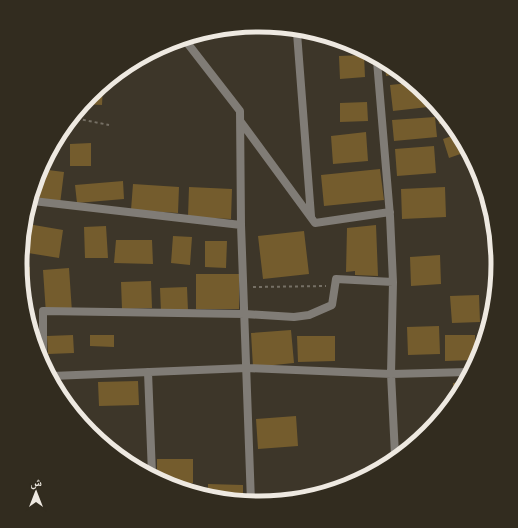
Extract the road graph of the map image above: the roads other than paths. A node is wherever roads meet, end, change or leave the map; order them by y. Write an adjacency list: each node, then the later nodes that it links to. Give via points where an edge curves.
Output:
1 (297, 35): 7 (street)
2 (187, 43): 4 (street, via 240,111)
3 (377, 64): 6 (street)
4 (241, 122): 7 (street); 8 (street)
5 (36, 201): 8 (street)
6 (390, 212): 7 (street, via 315,222); 9 (street)
7 (311, 217)
8 (241, 225): 10 (street)
9 (393, 282): 10 (street, via 336,279 332,305 309,315 294,317); 15 (street)
10 (245, 314): 11 (street, via 43,311); 12 (street)
11 (43, 348)
12 (247, 368): 13 (street); 15 (street); 19 (street)
13 (148, 372): 16 (street); 18 (street)
14 (464, 372): 15 (street)
15 (391, 374): 17 (street)
16 (56, 376)
17 (395, 452)
18 (152, 470)
19 (251, 496)

